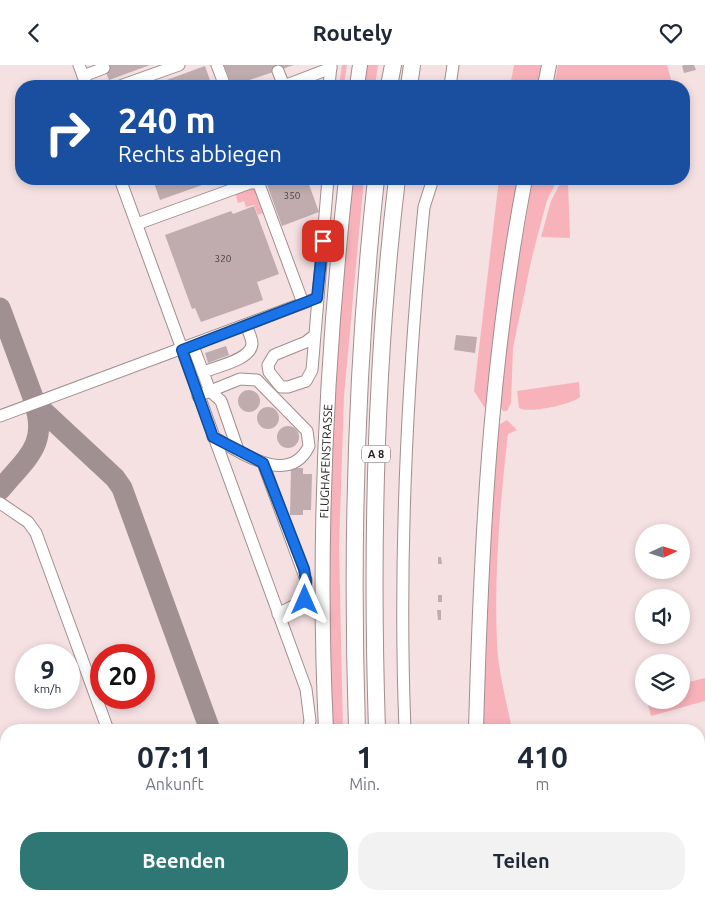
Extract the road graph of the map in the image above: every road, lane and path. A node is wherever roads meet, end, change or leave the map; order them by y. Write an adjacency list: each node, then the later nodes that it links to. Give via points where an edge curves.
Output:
1 (179, 65): 13 (lane)
2 (217, 65): 14 (lane)
3 (351, 65): 18 (main road)
4 (360, 65): 19 (main road)
5 (393, 65): 20 (highway)
6 (412, 65): 21 (highway)
7 (453, 65): 22 (lane)
8 (549, 65): 23 (main road)
9 (331, 67): 16 (lane); 17 (lane)
10 (104, 68): 12 (lane)
11 (278, 71): 15 (lane)
12 (83, 76)
13 (137, 80)
14 (223, 80)
15 (282, 80)
16 (299, 80)
17 (329, 80)
18 (349, 80)
19 (358, 80)
20 (390, 80)
21 (410, 80)
22 (451, 80)
23 (546, 80)
24 (122, 185): 33 (lane)
25 (244, 185): 33 (lane)
26 (261, 185): 35 (lane)
27 (327, 185): 34 (lane)
28 (345, 185): 50 (main road, FLUGHAFENSTRASSE, via 332,306 322,520)
29 (375, 185): 51 (highway, A 8, via 357,403 353,585)
30 (395, 185): 52 (highway, A 8, via 378,374 374,577)
31 (431, 185): 53 (lane, via 424,207 406,415 402,572)
32 (524, 185): 54 (main road, via 516,223 491,423)
33 (136, 224): 38 (lane)
34 (317, 298): 35 (lane); 37 (lane)
35 (304, 303): 36 (lane)
36 (246, 325): 38 (lane); 39 (lane, via 252,345 249,352 244,357)
37 (314, 335): 37 (lane, via 270,359 269,371 281,387 299,385 310,377)
38 (187, 348): 39 (lane); 41 (lane); 42 (lane)
39 (203, 372): 40 (lane)
40 (210, 391): 41 (lane); 44 (lane, via 221,401); 45 (lane, via 240,379 257,380 307,431 309,446 306,454 279,467)
41 (198, 395): 43 (lane)
42 (0, 416)
43 (213, 437): 44 (lane); 47 (lane)
44 (238, 450): 45 (lane)
45 (263, 463): 47 (lane, via 306,581 305,600)
46 (0, 503): 48 (lane, via 28,522 36,533)
47 (278, 614): 49 (lane, via 306,689)
48 (106, 724)
49 (309, 724)
50 (326, 724)
51 (357, 724)
52 (377, 724)
53 (405, 724)
54 (476, 724)

